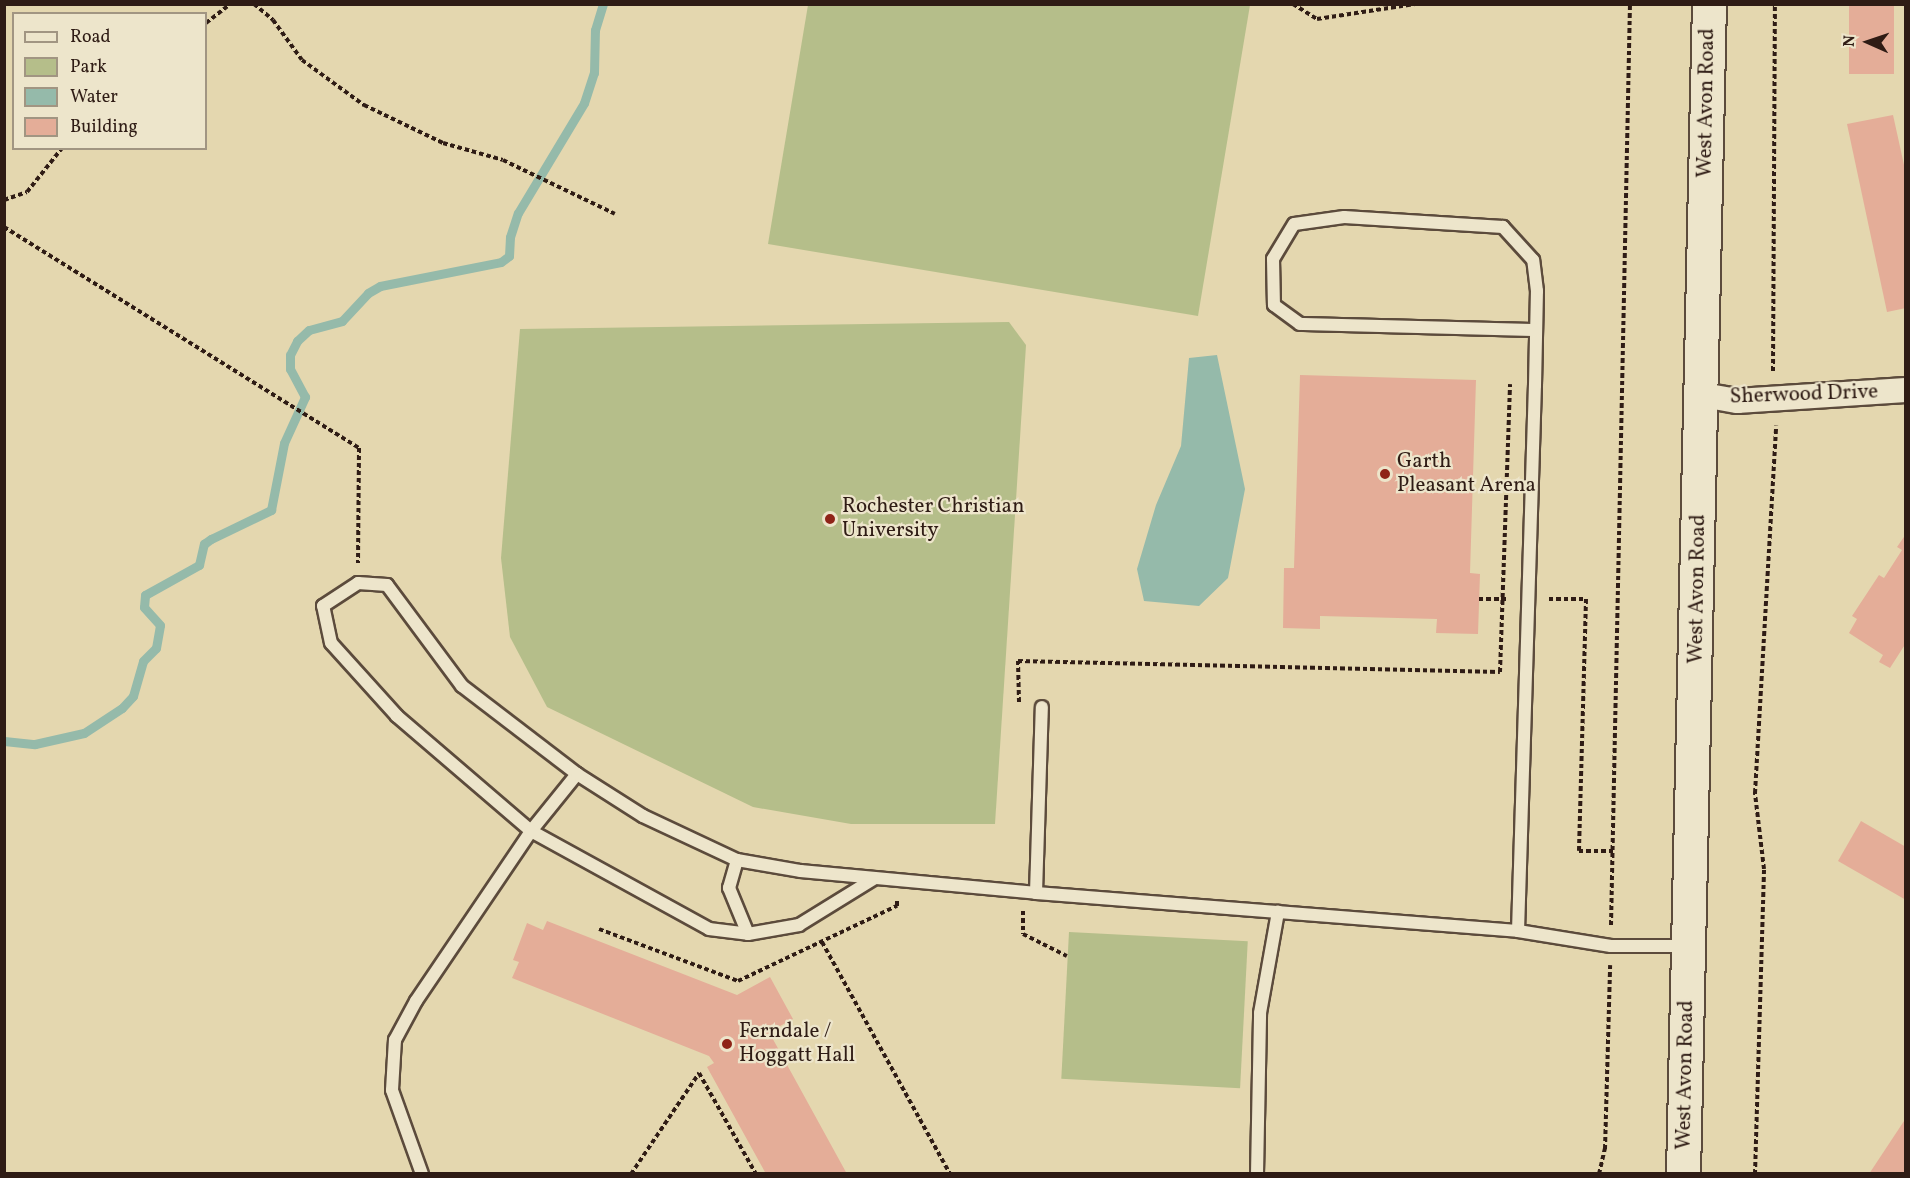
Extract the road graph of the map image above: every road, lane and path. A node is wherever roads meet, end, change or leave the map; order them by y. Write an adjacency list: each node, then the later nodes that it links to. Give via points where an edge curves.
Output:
1 (230, 4): 8 (path)
2 (254, 4): 11 (path, via 273,20 302,60 364,105 443,143 522,170)
3 (1293, 4): 4 (path, via 1317,19)
4 (1416, 4)
5 (1630, 4): 26 (path)
6 (1709, 4): 16 (main road, West Avon Road)
7 (1775, 4): 17 (path)
8 (207, 22)
9 (60, 150): 10 (path, via 27,192)
10 (4, 200)
11 (615, 214)
12 (4, 226): 18 (path, via 359,448)
13 (1536, 330): 13 (lane, via 1300,324 1274,305 1273,259 1294,224 1344,217 1503,227 1533,260); 21 (lane)
14 (1510, 384): 20 (path)
15 (1905, 390): 17 (street, Sherwood Drive)
16 (1703, 395): 17 (street, Sherwood Drive, via 1737,401); 37 (main road, West Avon Road)
17 (1772, 399): 45 (path, via 1778,437 1755,793 1764,869)
18 (358, 583): 24 (lane, via 387,585 462,686); 25 (lane, via 323,606 331,643 397,717)
19 (1479, 599): 20 (path)
20 (1503, 599): 21 (path); 22 (path, via 1500,672 1018,661)
21 (1530, 599): 26 (path, via 1586,599 1579,851); 33 (lane)
22 (1019, 707)
23 (1042, 707): 30 (lane)
24 (576, 774): 25 (lane); 27 (lane, via 643,816)
25 (531, 831): 34 (lane, via 710,929); 38 (lane, via 416,1001 395,1040 392,1090)
26 (1613, 851): 36 (path)
27 (736, 860): 28 (lane, via 801,872); 34 (lane, via 729,888)
28 (875, 878): 29 (lane); 34 (lane, via 799,925)
29 (897, 880): 30 (lane); 35 (path, via 897,906)
30 (1036, 893): 31 (lane)
31 (1278, 912): 33 (lane); 42 (lane, via 1260,1013)
32 (599, 929): 35 (path, via 738,981)
33 (1518, 931): 36 (lane)
34 (748, 934)
35 (822, 942): 41 (path)
36 (1611, 946): 37 (lane); 43 (path, via 1605,1149)
37 (1689, 946): 44 (main road, West Avon Road)
38 (422, 1173)
39 (631, 1173): 40 (path, via 699,1073)
40 (756, 1173)
41 (950, 1173)
42 (1257, 1173)
43 (1599, 1173)
44 (1683, 1173)
45 (1755, 1173)

